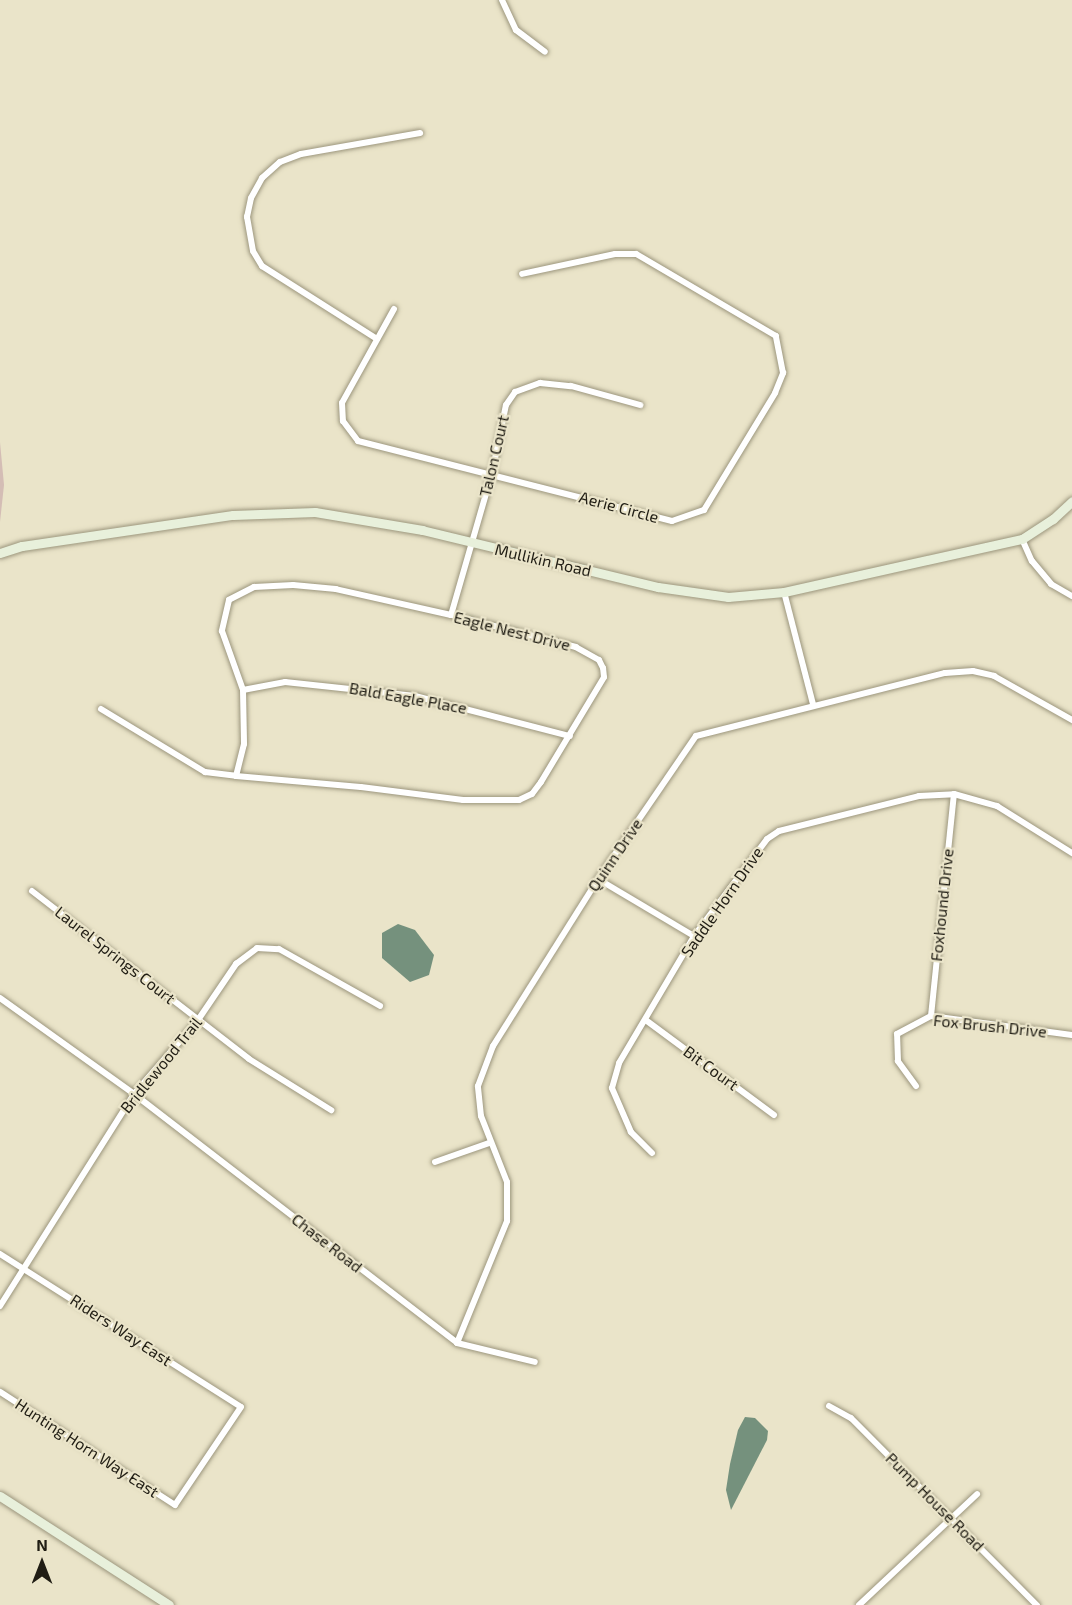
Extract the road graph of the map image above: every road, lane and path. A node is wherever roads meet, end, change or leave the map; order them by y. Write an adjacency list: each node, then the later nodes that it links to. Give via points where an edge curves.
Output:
1 (502, 0): 2 (street, via 516,30)
2 (545, 52)
3 (420, 133): 6 (street, via 301,154 280,162 262,178 249,207 249,236 262,266)
4 (522, 274): 8 (street, Aerie Circle, via 615,254 636,254 776,336 783,373 775,393 704,510 672,521)
5 (394, 309): 6 (street, Aerie Circle)
6 (377, 339): 8 (street, Aerie Circle, via 342,403 343,421 358,441)
7 (640, 405): 8 (street, Talon Court, via 571,386 526,386 515,392 506,405)
8 (492, 473): 11 (street, Talon Court)
9 (1072, 501): 10 (street, Mullikin Road)
10 (1022, 539): 13 (street, Mullikin Road); 14 (street, via 1032,561 1051,584)
11 (472, 543): 12 (street, Mullikin Road, via 351,516 286,510 22,546); 13 (street, Mullikin Road, via 658,587 728,597); 15 (street, Talon Court)
12 (0, 554)
13 (784, 592): 17 (street)
14 (1072, 596)
15 (451, 615): 16 (street, Eagle Nest Drive, via 336,589 254,587 229,600 222,631); 20 (street, Eagle Nest Drive, via 576,647 599,660 604,677)
16 (243, 690): 20 (street, Bald Eagle Place, via 285,682 415,696); 21 (street, Eagle Nest Drive, via 244,744)
17 (813, 705): 19 (street, Quinn Drive, via 945,673 973,671 994,676); 24 (street, Quinn Drive, via 696,736)
18 (100, 709): 21 (street, Eagle Nest Drive, via 192,766)
19 (1072, 720)
20 (570, 736): 21 (street, Eagle Nest Drive, via 532,794 519,800 463,800)
21 (236, 776)
22 (954, 794): 23 (street, Saddle Horn Drive, via 997,806); 26 (street, Saddle Horn Drive, via 918,796 779,831 767,839); 29 (street, Foxhound Drive)
23 (1072, 853)
24 (598, 879): 26 (street); 37 (street, Quinn Drive, via 493,1046 478,1086)
25 (32, 891): 30 (street, Laurel Springs Court)
26 (694, 936): 31 (street, Saddle Horn Drive)
27 (0, 998): 34 (street, Chase Road)
28 (380, 1006): 30 (street, Bridlewood Trail, via 279,949 257,948 236,964)
29 (931, 1016): 32 (street, Fox Brush Drive); 33 (street, Fox Brush Drive, via 897,1034 898,1061)
30 (198, 1020): 34 (street, Bridlewood Trail); 35 (street, Laurel Springs Court, via 249,1059)
31 (647, 1021): 36 (street, Bit Court); 38 (street, Saddle Horn Drive, via 619,1063 612,1088 631,1132)
32 (1072, 1035)
33 (916, 1086)
34 (134, 1094): 41 (street, Bridlewood Trail); 43 (street, Chase Road)
35 (331, 1110)
36 (774, 1115)
37 (489, 1143): 39 (street); 43 (street, Quinn Drive, via 507,1182 507,1221)
38 (652, 1153)
39 (435, 1162)
40 (0, 1254): 41 (street, Riders Way East)
41 (24, 1268): 42 (street, Bridlewood Trail); 49 (street, Riders Way East, via 241,1407)
42 (0, 1306)
43 (457, 1343): 44 (street, Chase Road)
44 (535, 1362)
45 (0, 1392): 49 (street, Hunting Horn Way East)
46 (829, 1406): 50 (street, Pump House Road, via 851,1418)
47 (976, 1494): 50 (street)
48 (0, 1496): 51 (street)
49 (175, 1505)
50 (951, 1518): 52 (street); 53 (street, Pump House Road)
51 (169, 1605)
52 (860, 1605)
53 (1037, 1605)

